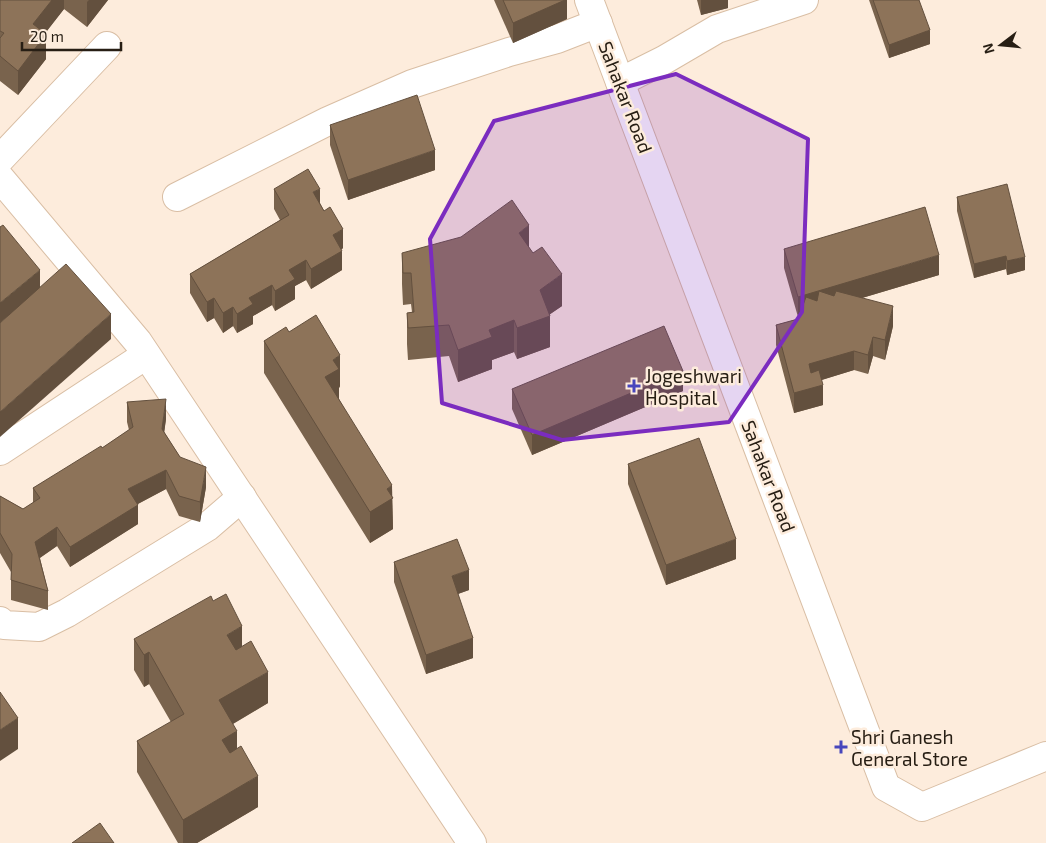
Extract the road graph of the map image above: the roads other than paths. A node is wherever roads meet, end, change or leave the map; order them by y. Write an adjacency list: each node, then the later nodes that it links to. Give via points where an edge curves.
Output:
1 (804, 0): 4 (street, via 718,29)
2 (594, 12): 4 (street, Sahakar Road); 7 (street, via 557,39 412,84 328,121)
3 (106, 46): 5 (street)
4 (620, 82): 12 (street, Sahakar Road, via 886,787 922,808)
5 (0, 159)
6 (0, 178): 8 (street)
7 (176, 197)
8 (146, 355): 9 (street); 10 (street)
9 (0, 451)
10 (242, 497): 11 (street, via 207,527 67,613 39,627 4,625); 13 (street)
11 (0, 621)
12 (1046, 756)
13 (472, 843)

